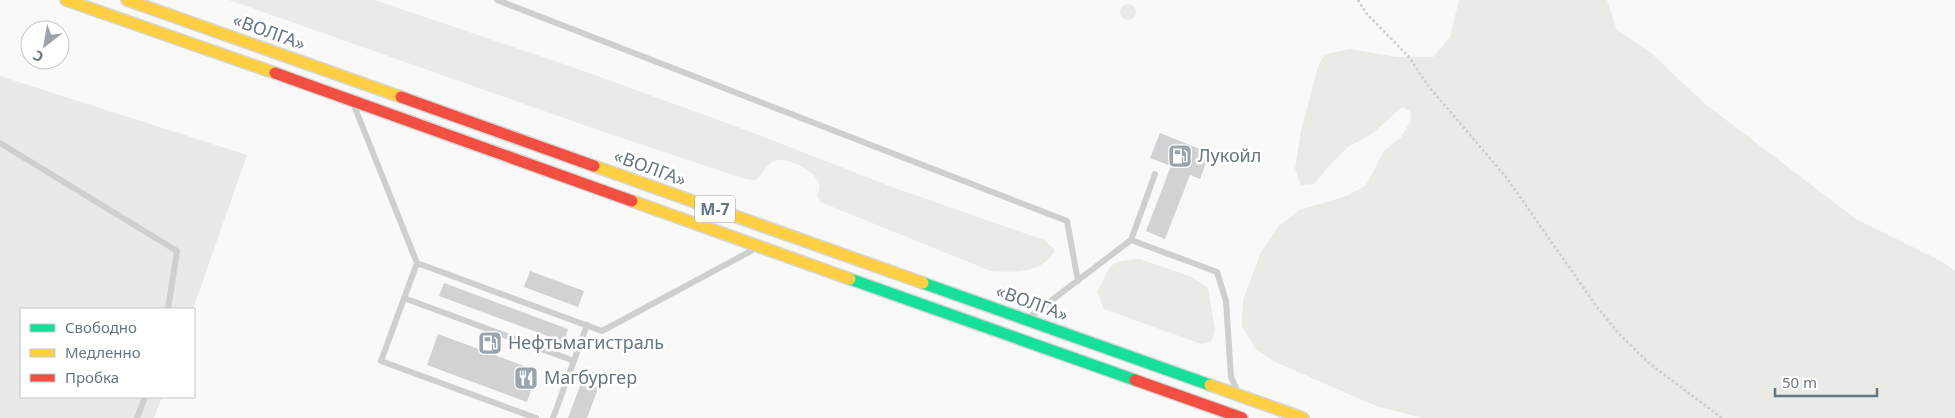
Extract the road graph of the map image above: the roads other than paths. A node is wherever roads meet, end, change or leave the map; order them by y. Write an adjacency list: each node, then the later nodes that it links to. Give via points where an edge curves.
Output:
1 (66, 0): 4 (highway, «ВОЛГА» / М-7)
2 (127, 0): 13 (highway, «ВОЛГА» / М-7)
3 (497, 0): 10 (lane, via 1067,221)
4 (352, 100): 8 (highway, «ВОЛГА» / М-7); 9 (lane)
5 (0, 142): 12 (lane, via 177,251)
6 (1155, 174): 7 (lane)
7 (1131, 240): 10 (lane); 16 (lane, via 1217,272 1226,301 1231,376)
8 (760, 247): 14 (lane, via 602,331); 21 (highway, «ВОЛГА» / М-7)
9 (417, 263): 11 (lane); 14 (lane)
10 (1078, 282): 13 (lane)
11 (404, 298): 15 (lane); 19 (lane, via 381,361)
12 (168, 308)
13 (1026, 320): 16 (highway, «ВОЛГА» / М-7)
14 (587, 325): 15 (lane)
15 (574, 361): 20 (lane)
16 (1240, 396): 22 (highway, «ВОЛГА» / М-7)
17 (145, 398): 18 (lane)
18 (137, 418)
19 (536, 418)
20 (553, 418)
21 (1242, 418)
22 (1303, 418)

